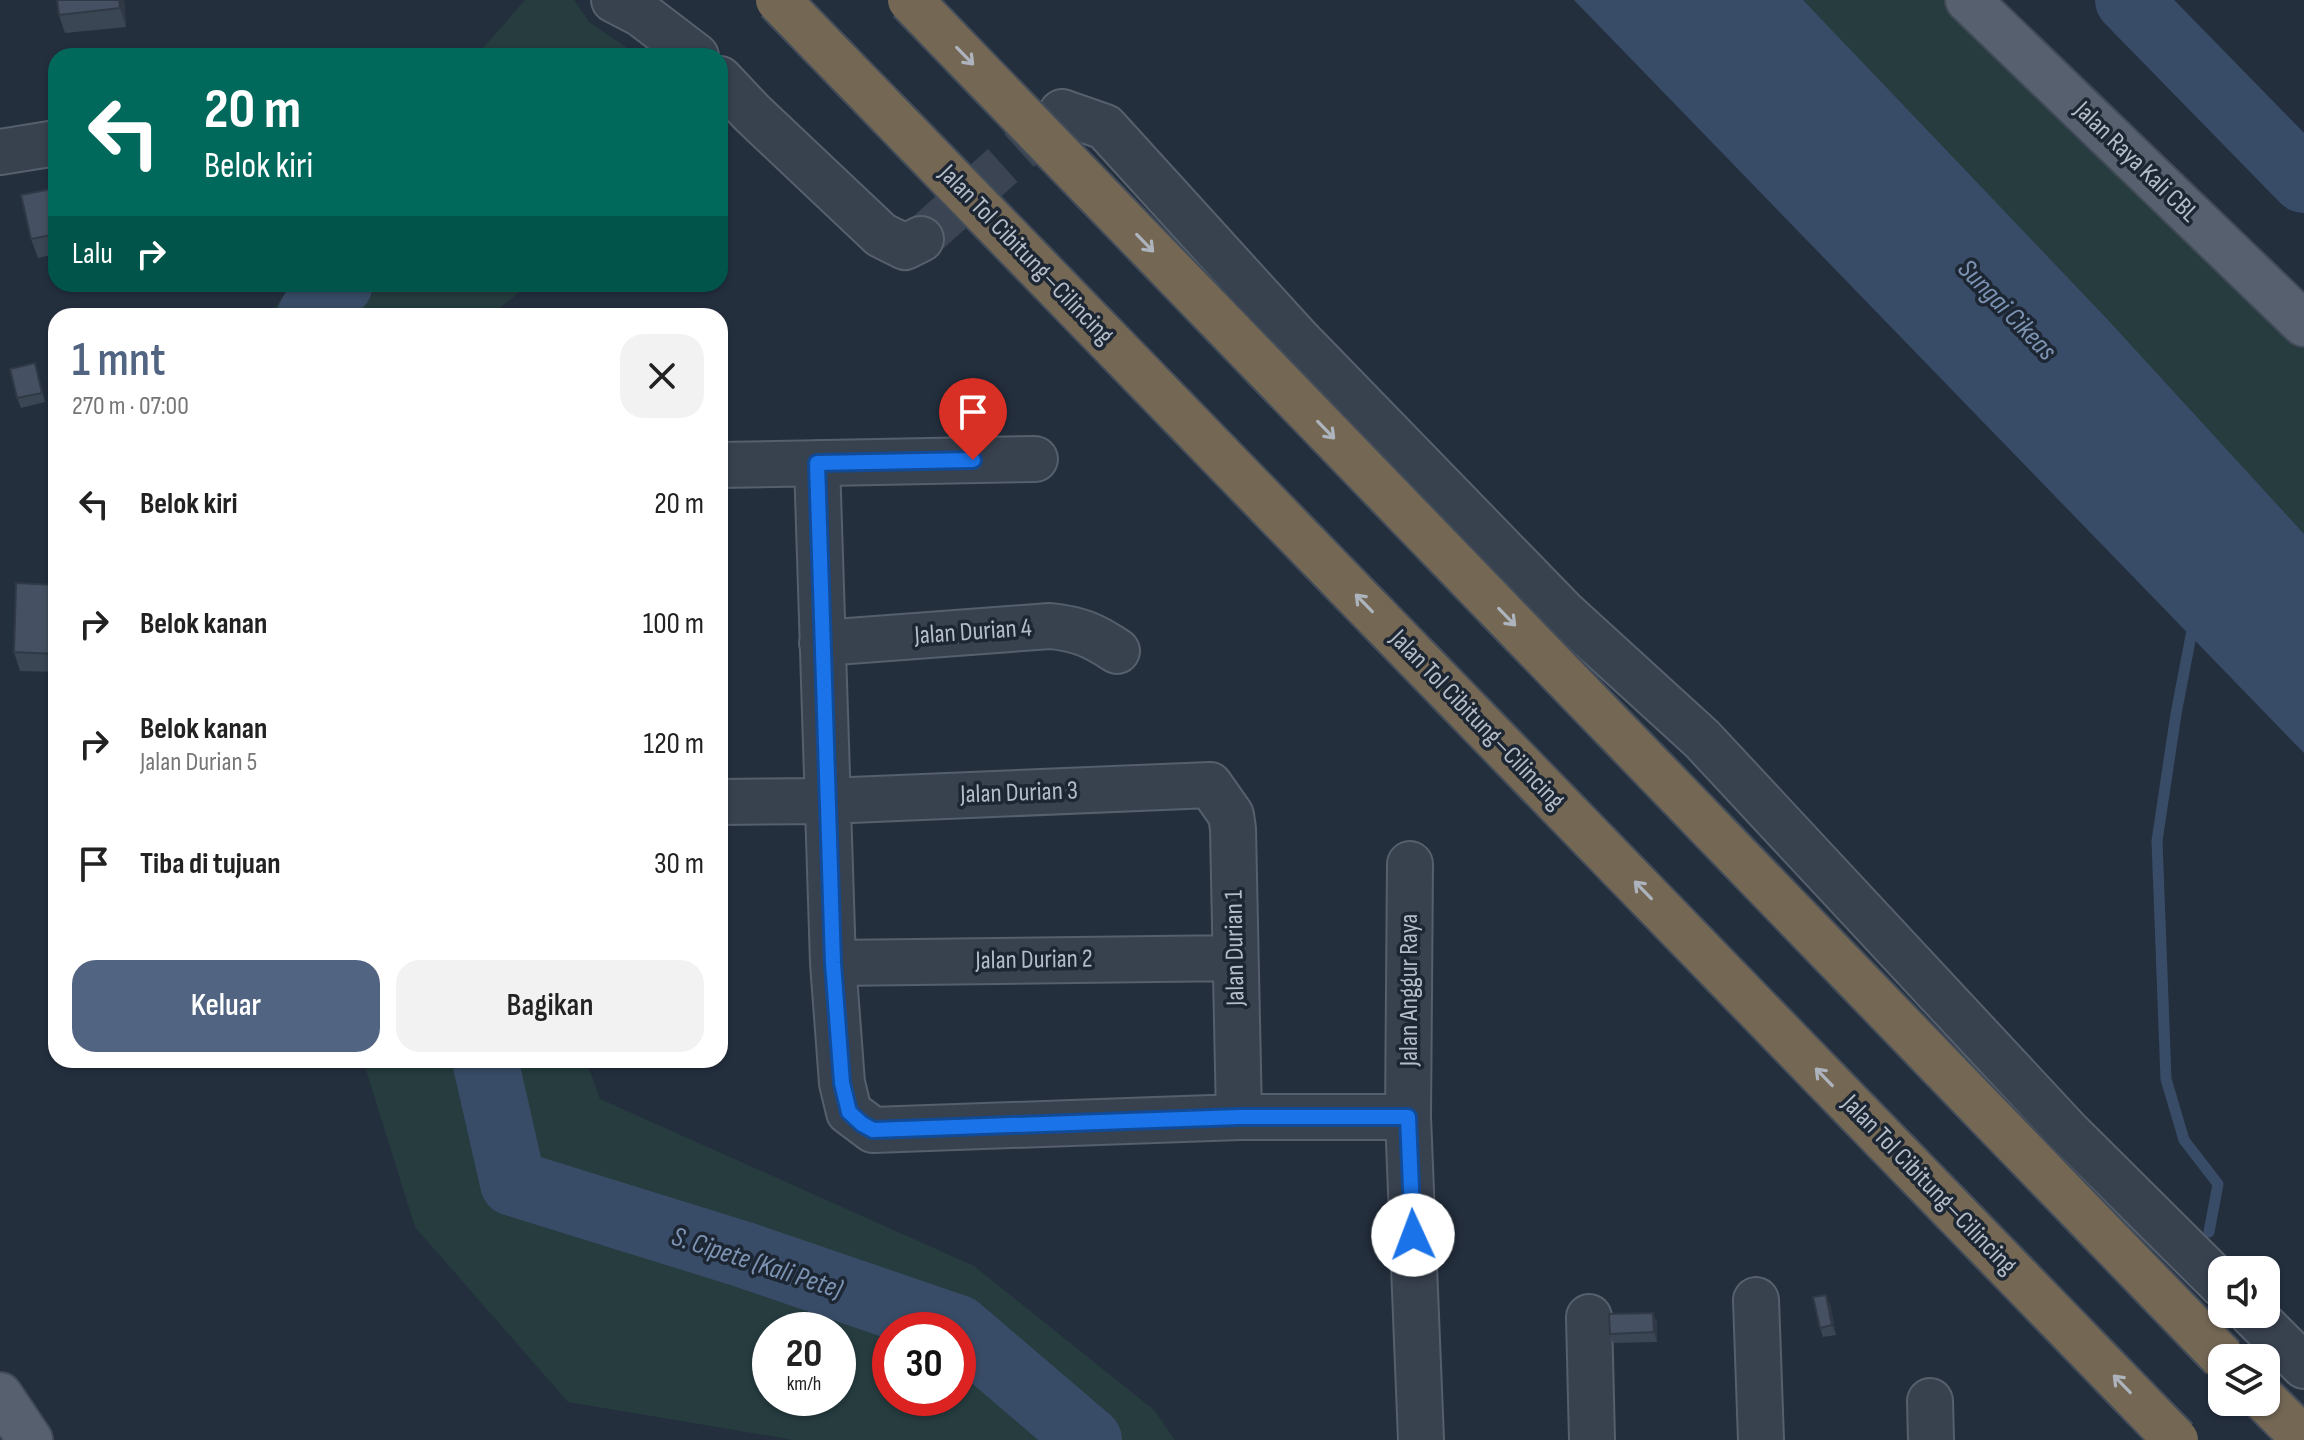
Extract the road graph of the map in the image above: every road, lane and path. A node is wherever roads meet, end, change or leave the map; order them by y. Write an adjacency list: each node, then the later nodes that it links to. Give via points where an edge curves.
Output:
1 (778, 0): 38 (highway, Jalan Tol Cibitung–Cilincing, one-way to 1, bridge)
2 (910, 0): 29 (highway, one-way to 29, bridge)
3 (1968, 0): 11 (main road, Jalan Raya Kali CBL)
4 (627, 7): 5 (street)
5 (685, 48)
6 (728, 88): 10 (street, via 881,235 905,247)
7 (1062, 112): 25 (street, via 1105,127 1296,337 1564,613 1702,739 2068,1132)
8 (48, 144): 9 (street)
9 (0, 152)
10 (921, 239)
11 (2304, 324)
12 (1035, 459): 13 (street)
13 (817, 463): 14 (street); 15 (street)
14 (728, 465)
15 (822, 643): 16 (street, Jalan Durian 4, via 1050,626 1075,628); 18 (street)
16 (1117, 651)
17 (1210, 785): 18 (street, Jalan Durian 3); 21 (street, Jalan Durian 1, via 1231,815)
18 (827, 801): 19 (street, Jalan Durian 3); 22 (street)
19 (728, 802)
20 (1410, 864): 24 (street, Jalan Anggur Raya)
21 (1235, 958): 22 (street, Jalan Durian 2); 23 (street, Jalan Durian 1)
22 (833, 963): 23 (street, via 844,1101 849,1112 873,1130)
23 (1239, 1117): 24 (street)
24 (1408, 1117): 35 (street, Jalan Anggur Raya)
25 (2208, 1271)
26 (1756, 1300): 37 (street)
27 (1589, 1317): 36 (street)
28 (2266, 1328): 30 (street)
29 (2209, 1344)
30 (2304, 1366)
31 (0, 1395): 34 (main road)
32 (2280, 1415): 33 (highway)
33 (2304, 1439)
34 (30, 1440)
35 (1421, 1440)
36 (1592, 1440)
37 (1761, 1440)
38 (2176, 1440)

